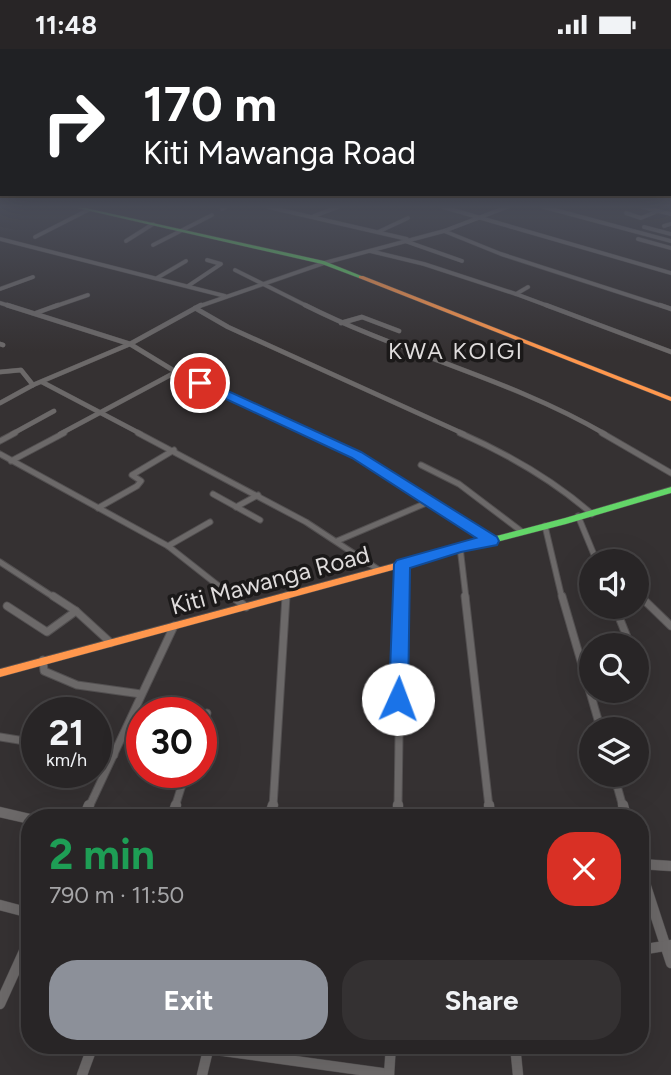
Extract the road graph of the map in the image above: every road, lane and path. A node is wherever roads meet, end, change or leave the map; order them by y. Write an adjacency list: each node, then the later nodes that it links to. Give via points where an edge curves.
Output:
1 (64, 255): 15 (street)
2 (289, 255): 11 (street)
3 (354, 255): 11 (street)
4 (386, 255): 20 (street)
5 (446, 255): 10 (street)
6 (504, 255): 25 (street)
7 (609, 255): 13 (street)
8 (207, 260): 17 (street, via 221,264)
9 (186, 261): 15 (street)
10 (462, 261)
11 (324, 263): 16 (street); 37 (street)
12 (235, 270): 16 (street)
13 (671, 273)
14 (33, 277): 19 (street)
15 (156, 278): 17 (street)
16 (261, 285): 22 (street); 27 (street)
17 (188, 286): 22 (street)
18 (528, 287): 20 (street)
19 (0, 289)
20 (516, 294): 32 (street)
21 (88, 295): 26 (street)
22 (226, 296): 24 (street)
23 (0, 303): 26 (street)
24 (195, 308): 31 (street); 53 (street, via 509,455)
25 (671, 309)
26 (34, 314): 31 (street)
27 (341, 323): 28 (street, via 358,317); 30 (street)
28 (376, 323): 29 (street); 30 (street)
29 (399, 331)
30 (365, 333): 46 (street, via 539,400)
31 (130, 344): 34 (street); 35 (street)
32 (671, 352)
33 (0, 372): 36 (street, via 21,370)
34 (176, 372): 40 (street); 50 (street, via 356,455)
35 (42, 382): 36 (street); 40 (street)
36 (33, 385): 38 (street)
37 (671, 400)
38 (0, 403)
39 (54, 411): 41 (street)
40 (99, 412): 42 (street); 44 (street)
41 (0, 441)
42 (174, 450): 49 (street); 52 (street, via 132,475 140,484)
43 (0, 454): 44 (street)
44 (11, 461): 52 (street)
45 (421, 465): 58 (street, via 459,484)
46 (671, 473)
47 (671, 490): 53 (street, Kiti Mawanga Road)
48 (213, 494): 51 (street)
49 (258, 495): 51 (street); 59 (street)
50 (432, 501): 59 (street); 60 (street)
51 (236, 507): 55 (street)
52 (98, 508): 61 (street)
53 (592, 514): 54 (street, Kiti Mawanga Road)
54 (578, 516): 57 (street, Kiti Mawanga Road); 63 (street)
55 (260, 520)
56 (210, 522): 61 (street)
57 (545, 526): 58 (street, Kiti Mawanga Road); 78 (street)
58 (521, 531): 60 (street, Kiti Mawanga Road)
59 (337, 541): 66 (street)
60 (491, 541): 62 (street, Kiti Mawanga Road)
61 (168, 546): 70 (street)
62 (460, 547): 65 (street, Kiti Mawanga Road); 88 (street)
63 (592, 549)
64 (0, 562): 71 (street)
65 (402, 564): 66 (street, Kiti Mawanga Road); 87 (street)
66 (379, 571): 67 (street, Kiti Mawanga Road)
67 (286, 596): 70 (street, Kiti Mawanga Road); 86 (street)
68 (7, 606): 71 (street, via 47,632)
69 (649, 606): 73 (street)
70 (246, 607): 72 (street, Kiti Mawanga Road)
71 (76, 611): 74 (street)
72 (174, 626): 74 (street, Kiti Mawanga Road); 77 (street)
73 (671, 626)
74 (111, 643): 75 (street, Kiti Mawanga Road)
75 (43, 660): 76 (street, Kiti Mawanga Road); 77 (street, via 44,671 77,685)
76 (1, 674)
77 (141, 694): 81 (street)
78 (597, 717)
79 (0, 737): 80 (street)
80 (21, 740)
81 (114, 755): 84 (street)
82 (617, 787): 89 (street)
83 (181, 788): 85 (street)
84 (88, 809)
85 (174, 809)
86 (272, 809)
87 (398, 809)
88 (489, 809)
89 (624, 809)
90 (0, 812): 91 (street)
91 (21, 817)
92 (649, 866): 93 (street)
93 (671, 866)
94 (649, 891): 97 (street)
95 (0, 905): 96 (street)
96 (21, 911)
97 (668, 945): 98 (street); 100 (street)
98 (649, 948)
99 (21, 958): 101 (street)
100 (671, 963)
101 (0, 1004)
102 (90, 1054): 107 (street)
103 (207, 1054): 108 (street)
104 (254, 1054): 109 (street)
105 (390, 1054): 109 (street)
106 (516, 1054): 110 (street)
107 (82, 1075)
108 (202, 1075)
109 (389, 1075)
110 (518, 1075)

